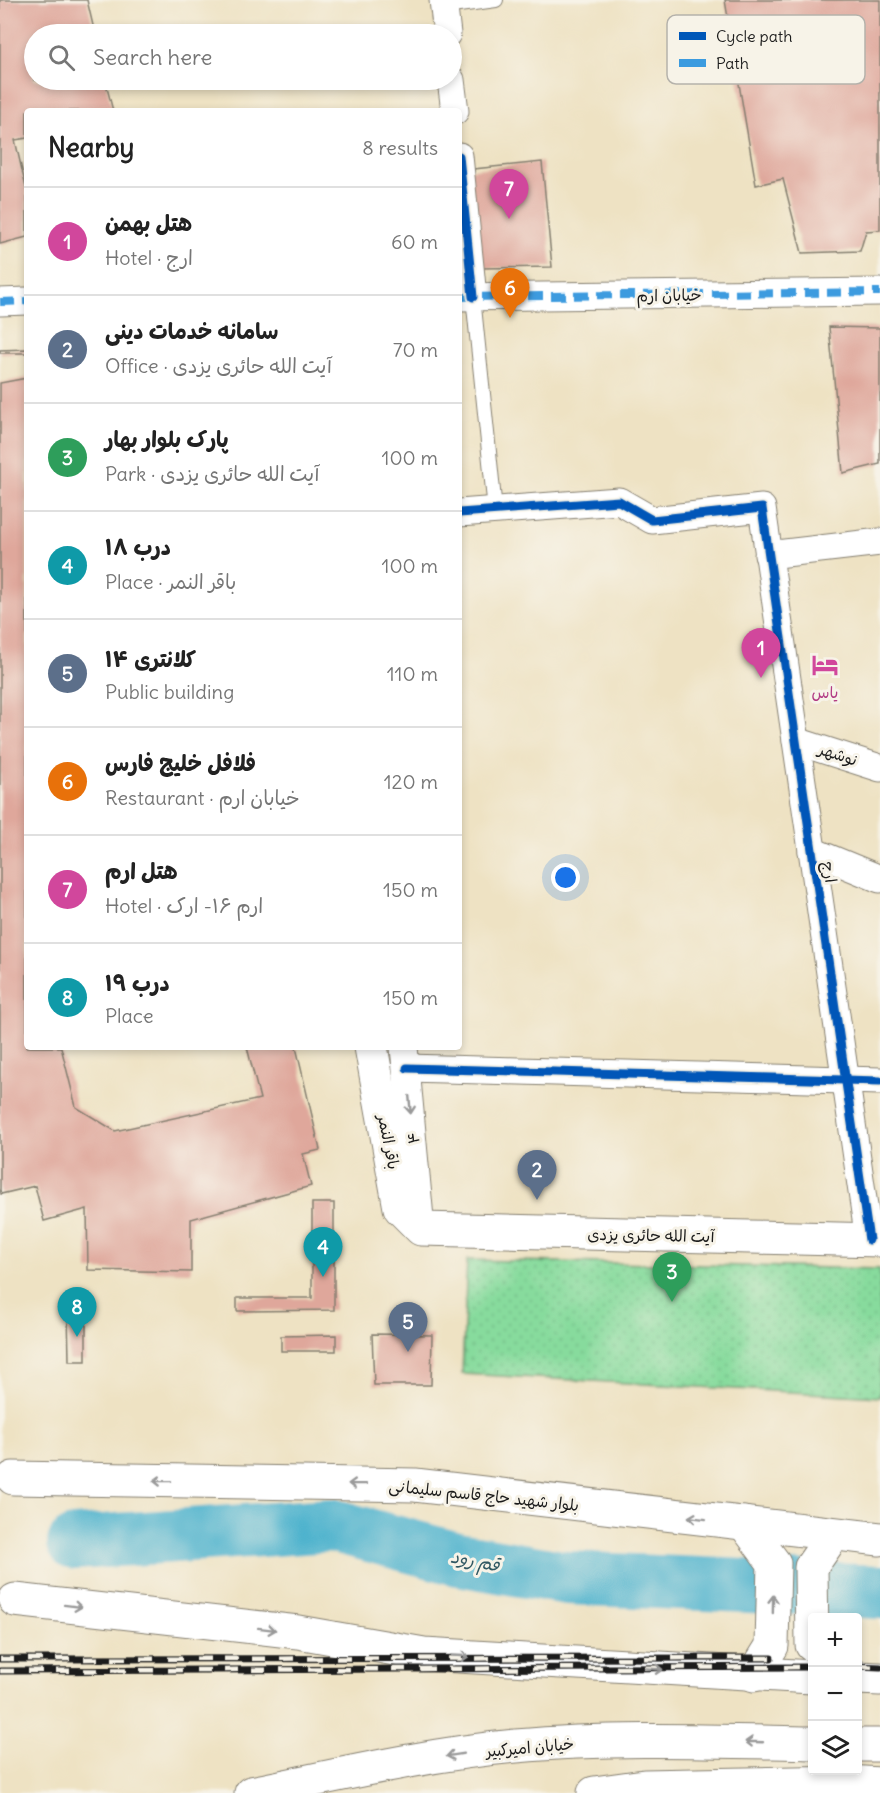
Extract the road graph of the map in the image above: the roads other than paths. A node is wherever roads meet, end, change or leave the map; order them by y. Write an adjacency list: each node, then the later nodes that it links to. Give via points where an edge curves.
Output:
1 (496, 0): 2 (lane)
2 (444, 4): 3 (street)
3 (446, 24)
4 (452, 90): 5 (street)
5 (454, 108)
6 (462, 216): 8 (street)
7 (880, 292): 8 (street, خیابان ارم)
8 (466, 297): 11 (lane)
9 (24, 301): 10 (street)
10 (0, 302)
11 (495, 510): 12 (street); 14 (street, ارج, via 619,501 652,520 762,508)
12 (462, 513)
13 (880, 542): 14 (street)
14 (768, 555): 15 (street, ارج)
15 (796, 741): 16 (street, نوشهر); 17 (street, ارج)
16 (880, 768)
17 (812, 851): 18 (street); 21 (street, ارج)
18 (880, 879)
19 (372, 1050): 23 (main road, باقر النمر, via 400,1208)
20 (405, 1058): 21 (street); 23 (street, ۴, one-way to 23)
21 (846, 1081): 22 (street); 24 (street, ارج)
22 (880, 1081)
23 (421, 1229): 24 (main road, آیت الله‌ حائری‌ یزدی)
24 (875, 1240)
25 (13, 1478): 26 (main road, بلوار شهید حاج قاسم سلیمانی, one-way to 25, via 415,1485)
26 (744, 1523): 27 (main road, بلوار شهید حاج قاسم سلیمانی); 31 (main road, one-way to 26, via 772,1646 774,1563)
27 (833, 1535): 28 (main road, بلوار شهید حاج قاسم سلیمانی); 30 (main road, via 811,1567)
28 (880, 1539)
29 (15, 1600): 31 (main road, one-way to 31, via 298,1632 424,1654)
30 (812, 1613)
31 (754, 1676): 32 (main road)
32 (808, 1677)
33 (862, 1678): 34 (main road)
34 (880, 1679)
35 (808, 1743): 39 (main road, خیابان امیرکبیر, one-way to 39, via 644,1739 515,1746 375,1767)
36 (862, 1745): 37 (main road)
37 (880, 1745)
38 (880, 1784): 40 (main road, via 644,1786)
39 (251, 1793)
40 (594, 1793)

